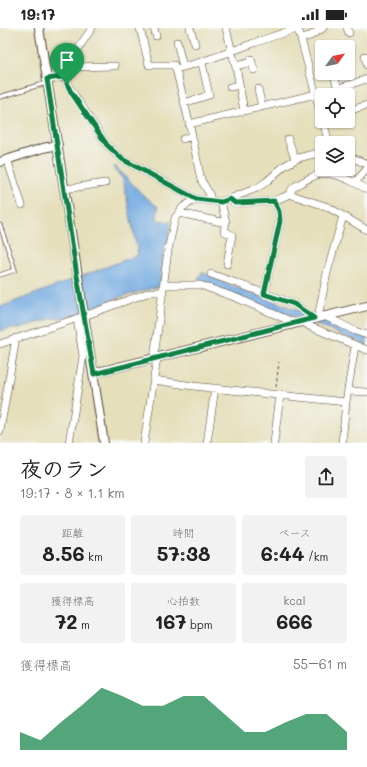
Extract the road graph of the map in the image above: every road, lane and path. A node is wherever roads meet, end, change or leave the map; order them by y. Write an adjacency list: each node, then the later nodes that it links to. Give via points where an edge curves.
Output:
1 (39, 28): 26 (street)
2 (92, 28): 19 (street, via 79,47)
3 (140, 28): 20 (street, via 149,65 174,65)
4 (154, 28): 9 (street)
5 (190, 28): 12 (street)
6 (226, 28): 13 (street)
7 (323, 28): 10 (street, via 310,36)
8 (298, 29): 10 (street); 13 (street, via 257,41)
9 (156, 36)
10 (300, 38): 30 (street)
11 (177, 42): 20 (street)
12 (195, 44)
13 (232, 52): 15 (street); 18 (street)
14 (365, 56): 16 (street)
15 (202, 62): 20 (street); 33 (street, via 210,94)
16 (367, 65)
17 (115, 66): 19 (street)
18 (236, 66): 21 (street, via 251,60); 24 (street)
19 (71, 67): 22 (street)
20 (180, 68): 33 (street)
21 (254, 70)
22 (68, 76): 26 (street); 54 (street, via 67,84 71,92 107,145 122,159)
23 (367, 79): 28 (street)
24 (240, 80): 27 (street); 37 (street)
25 (335, 80): 28 (street)
26 (48, 81): 32 (lane); 42 (street)
27 (230, 87)
28 (338, 88)
29 (258, 89): 35 (street)
30 (315, 90)
31 (315, 93): 35 (street)
32 (0, 97)
33 (184, 103): 38 (street)
34 (367, 105): 36 (street)
35 (262, 107): 37 (street)
36 (355, 109)
37 (244, 111): 38 (street)
38 (190, 124): 39 (street)
39 (192, 136): 40 (street); 56 (street, via 201,180)
40 (183, 139)
41 (288, 139): 46 (street)
42 (58, 145): 45 (street); 51 (street)
43 (315, 154): 46 (street)
44 (355, 159): 47 (street)
45 (4, 160): 59 (street)
46 (295, 160): 55 (street, via 257,188)
47 (367, 164)
48 (367, 169): 49 (street)
49 (353, 182): 52 (street); 53 (street, via 330,172 318,174 292,188)
50 (105, 183): 51 (street)
51 (65, 189): 71 (street)
52 (367, 189)
53 (289, 194): 57 (street); 61 (street, via 328,207)
54 (196, 199): 56 (street); 60 (street)
55 (230, 199): 57 (street, via 235,203); 58 (street)
56 (211, 201): 58 (street)
57 (274, 201): 69 (street, via 280,221)
58 (221, 202): 62 (street)
59 (22, 204)
60 (179, 212): 62 (street); 68 (street, via 175,218 168,250)
61 (343, 216): 64 (street); 72 (street, via 327,273)
62 (226, 223): 65 (street, via 224,231 232,236)
63 (0, 225): 67 (lane, via 15,270)
64 (367, 230)
65 (227, 264)
66 (211, 274): 69 (street)
67 (0, 275)
68 (163, 288): 71 (street); 73 (street, via 200,285); 79 (street)
69 (264, 294): 72 (street, via 294,304)
70 (367, 306): 72 (street)
71 (80, 317): 75 (street); 81 (street); 89 (street, via 83,356)
72 (319, 317): 73 (street); 74 (street)
73 (298, 322): 77 (street); 79 (street)
74 (367, 336)
75 (16, 338): 76 (street); 88 (street)
76 (0, 344)
77 (355, 346): 78 (street); 84 (street)
78 (367, 350)
79 (156, 358): 81 (street); 82 (street)
80 (279, 362): 86 (path)
81 (94, 374): 90 (street)
82 (154, 380): 83 (street); 91 (street)
83 (215, 388): 86 (street); 92 (street)
84 (348, 391): 85 (street); 87 (street)
85 (367, 392)
86 (278, 395): 87 (street); 93 (street)
87 (346, 402): 94 (street)
88 (0, 431)
89 (69, 443)
90 (104, 443)
91 (144, 443)
92 (207, 443)
93 (274, 443)
94 (342, 443)

